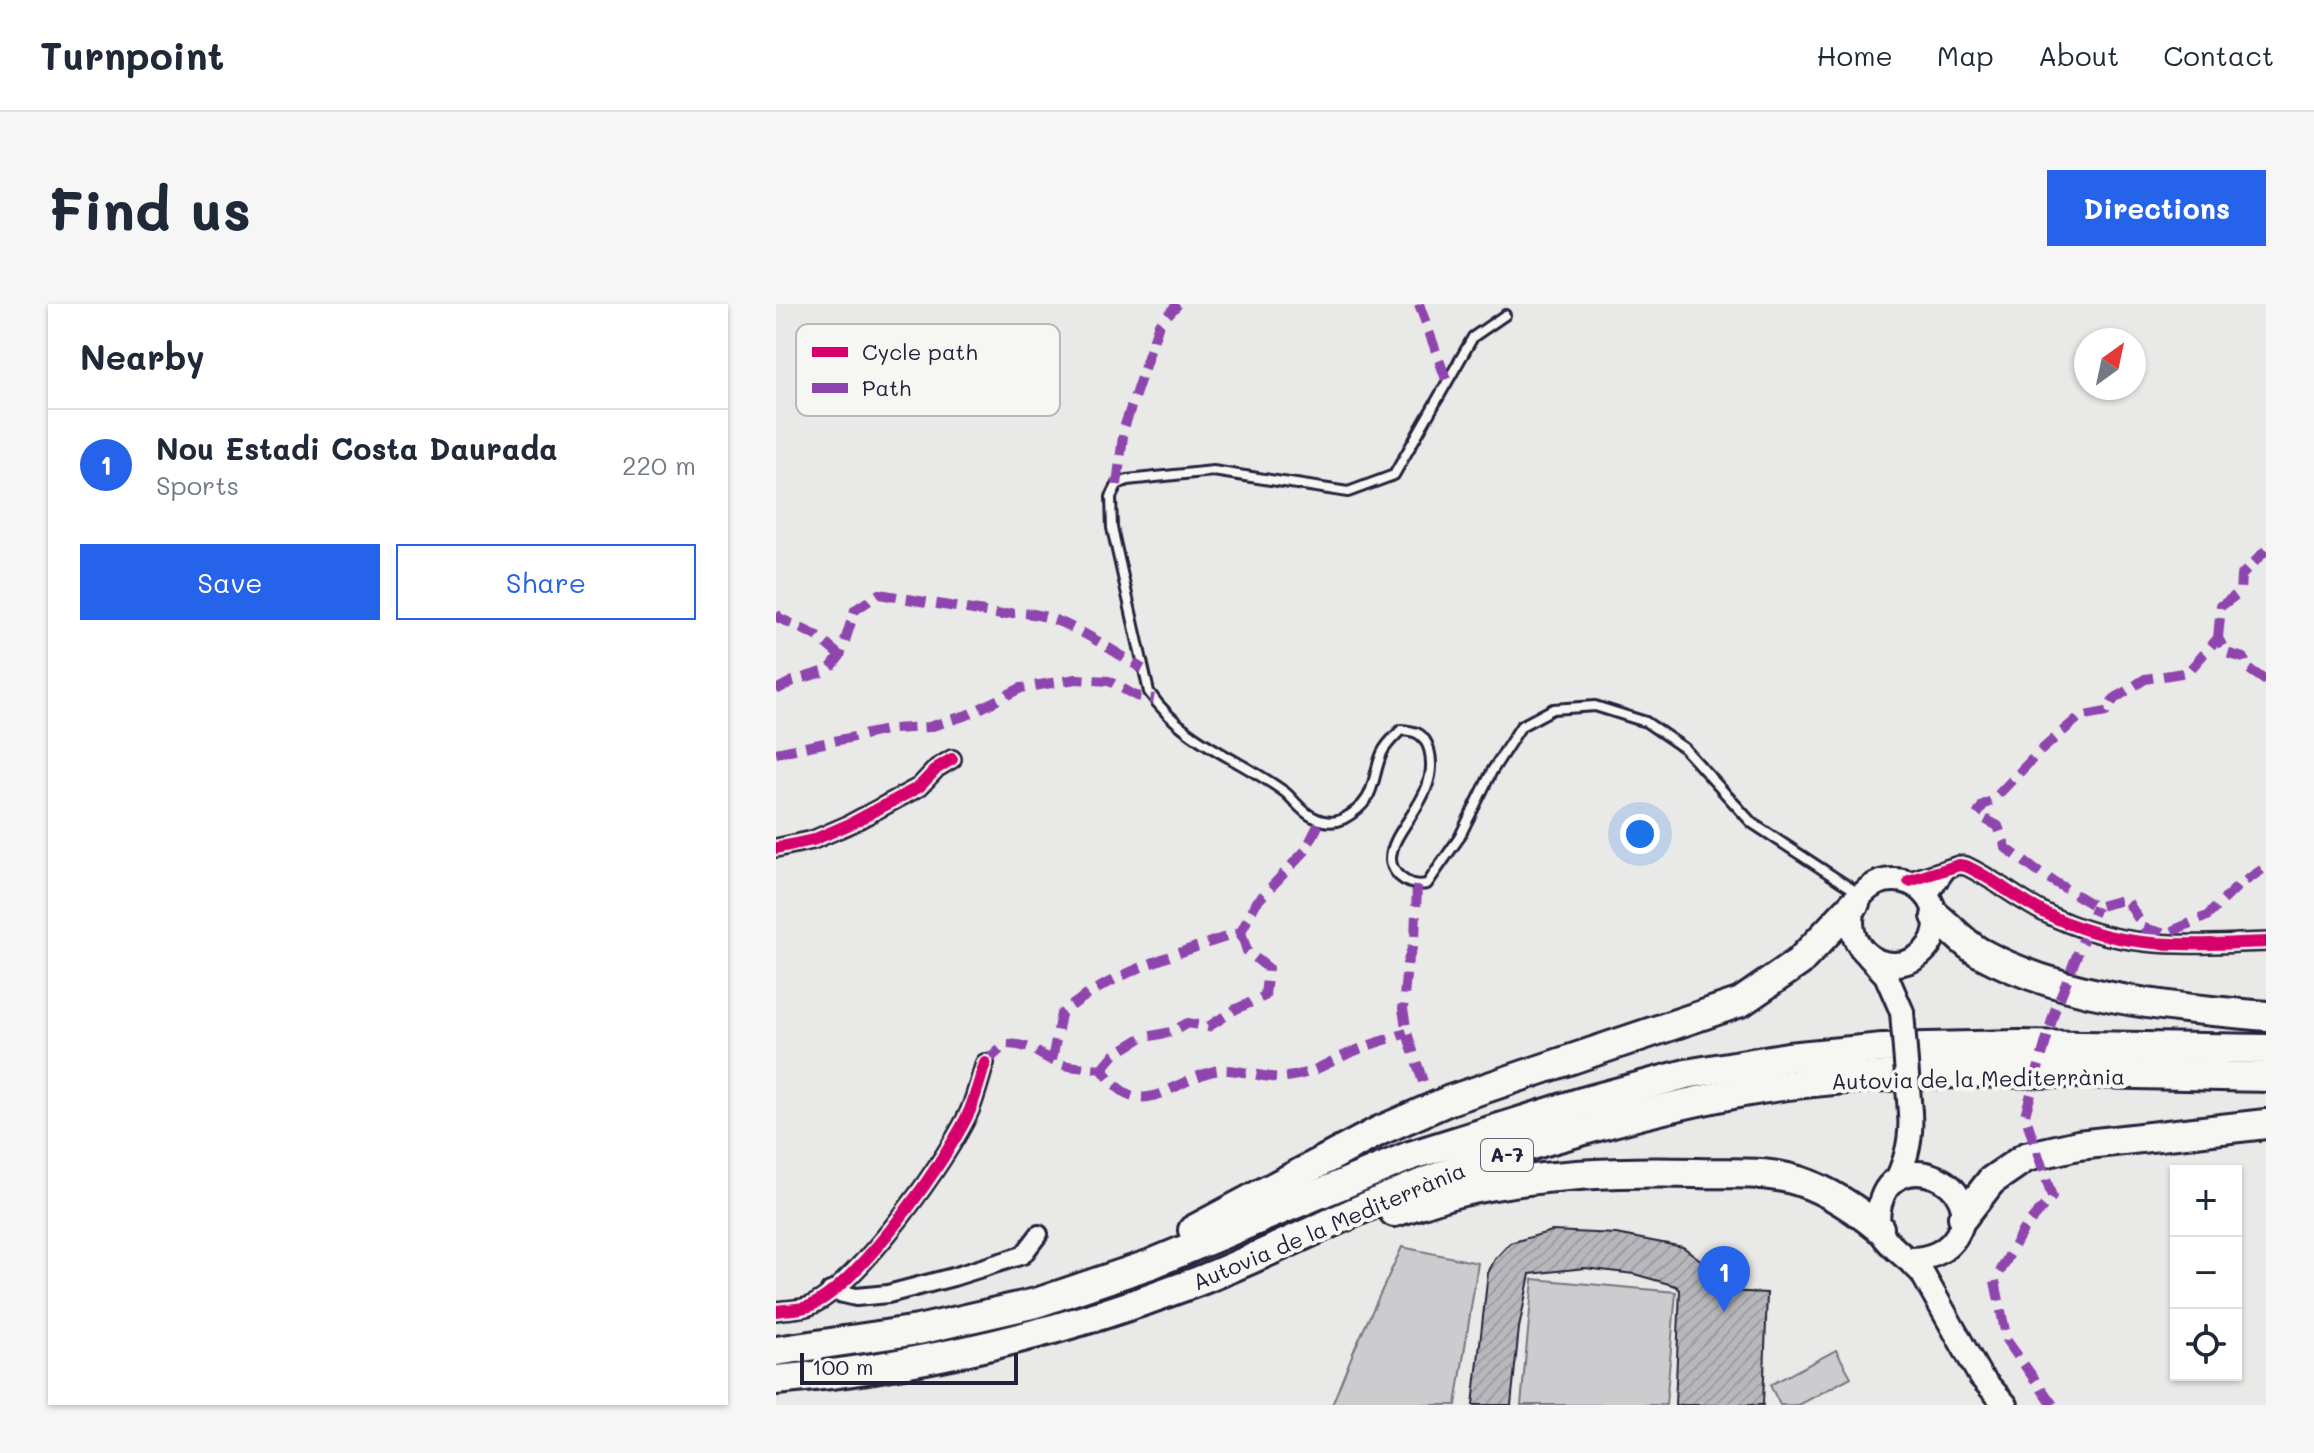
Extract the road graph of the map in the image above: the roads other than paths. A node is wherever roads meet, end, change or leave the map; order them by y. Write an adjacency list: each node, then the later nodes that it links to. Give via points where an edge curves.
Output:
1 (1505, 315): 6 (lane, via 1473,337 1394,475 1348,492 1213,471 1117,485 1111,497 1112,528 1149,692 1186,732 1286,793 1309,816 1326,822 1341,820 1364,801 1373,791 1390,740 1401,730 1416,731 1425,739 1430,769 1417,810 1391,859 1395,872 1417,886 1427,884 1442,864 1521,726 1553,709 1595,706 1646,722 1684,748 1752,823)
2 (952, 759): 3 (street, via 919,787 850,824)
3 (776, 848)
4 (1947, 870): 5 (street); 7 (street); 8 (street, via 1966,866 2043,912 2118,940 2161,945)
5 (1909, 881): 6 (main road, via 1883,880); 7 (main road)
6 (1858, 899): 9 (main road, via 1852,932); 29 (highway, via 1799,962 1741,1002 1450,1100 1379,1131 1149,1253 1032,1291)
7 (1932, 906): 10 (main road, via 1936,931); 12 (highway, via 1976,950 2033,977 2100,995)
8 (2266, 942)
9 (1869, 956): 10 (main road, via 1895,964); 11 (main road, via 1886,975)
10 (1920, 956): 11 (main road, via 1906,985)
11 (1902, 1012): 16 (main road, bridge)
12 (2266, 1016)
13 (2266, 1049): 29 (highway, Autovia de la Mediterrània / A-7, via 1883,1048 1686,1074 1410,1156 1151,1264 1036,1303 918,1330)
14 (985, 1063): 26 (street, via 970,1110 938,1165 884,1238)
15 (2266, 1077): 24 (highway, Autovia de la Mediterrània / A-7, via 2016,1073 1786,1085 1684,1103 1580,1131 1425,1182)
16 (1911, 1122): 18 (main road); 19 (main road)
17 (2266, 1124): 20 (highway, via 2078,1145 2026,1157 1991,1181)
18 (1941, 1178): 19 (main road, via 1912,1173); 20 (main road, via 1961,1202)
19 (1897, 1179): 21 (main road, via 1881,1200)
20 (1963, 1217): 23 (main road)
21 (1879, 1228): 24 (highway, via 1832,1195 1786,1177 1626,1171 1458,1192 1306,1244); 25 (main road)
22 (1039, 1234): 26 (street, via 1023,1255 953,1277 888,1294 856,1297)
23 (1950, 1245): 25 (main road, via 1934,1256); 28 (main road, via 1940,1286)
24 (1272, 1249): 31 (highway, Autovia de la Mediterrània / A-7, via 1175,1289 1050,1330 923,1359)
25 (1910, 1259): 28 (main road)
26 (830, 1291): 27 (street, via 811,1306)
27 (776, 1311)
28 (1947, 1319): 32 (main road, via 1980,1376)
29 (809, 1347): 30 (highway, Autovia de la Mediterrània / A-7)
30 (776, 1351)
31 (776, 1380)
32 (2006, 1405)

